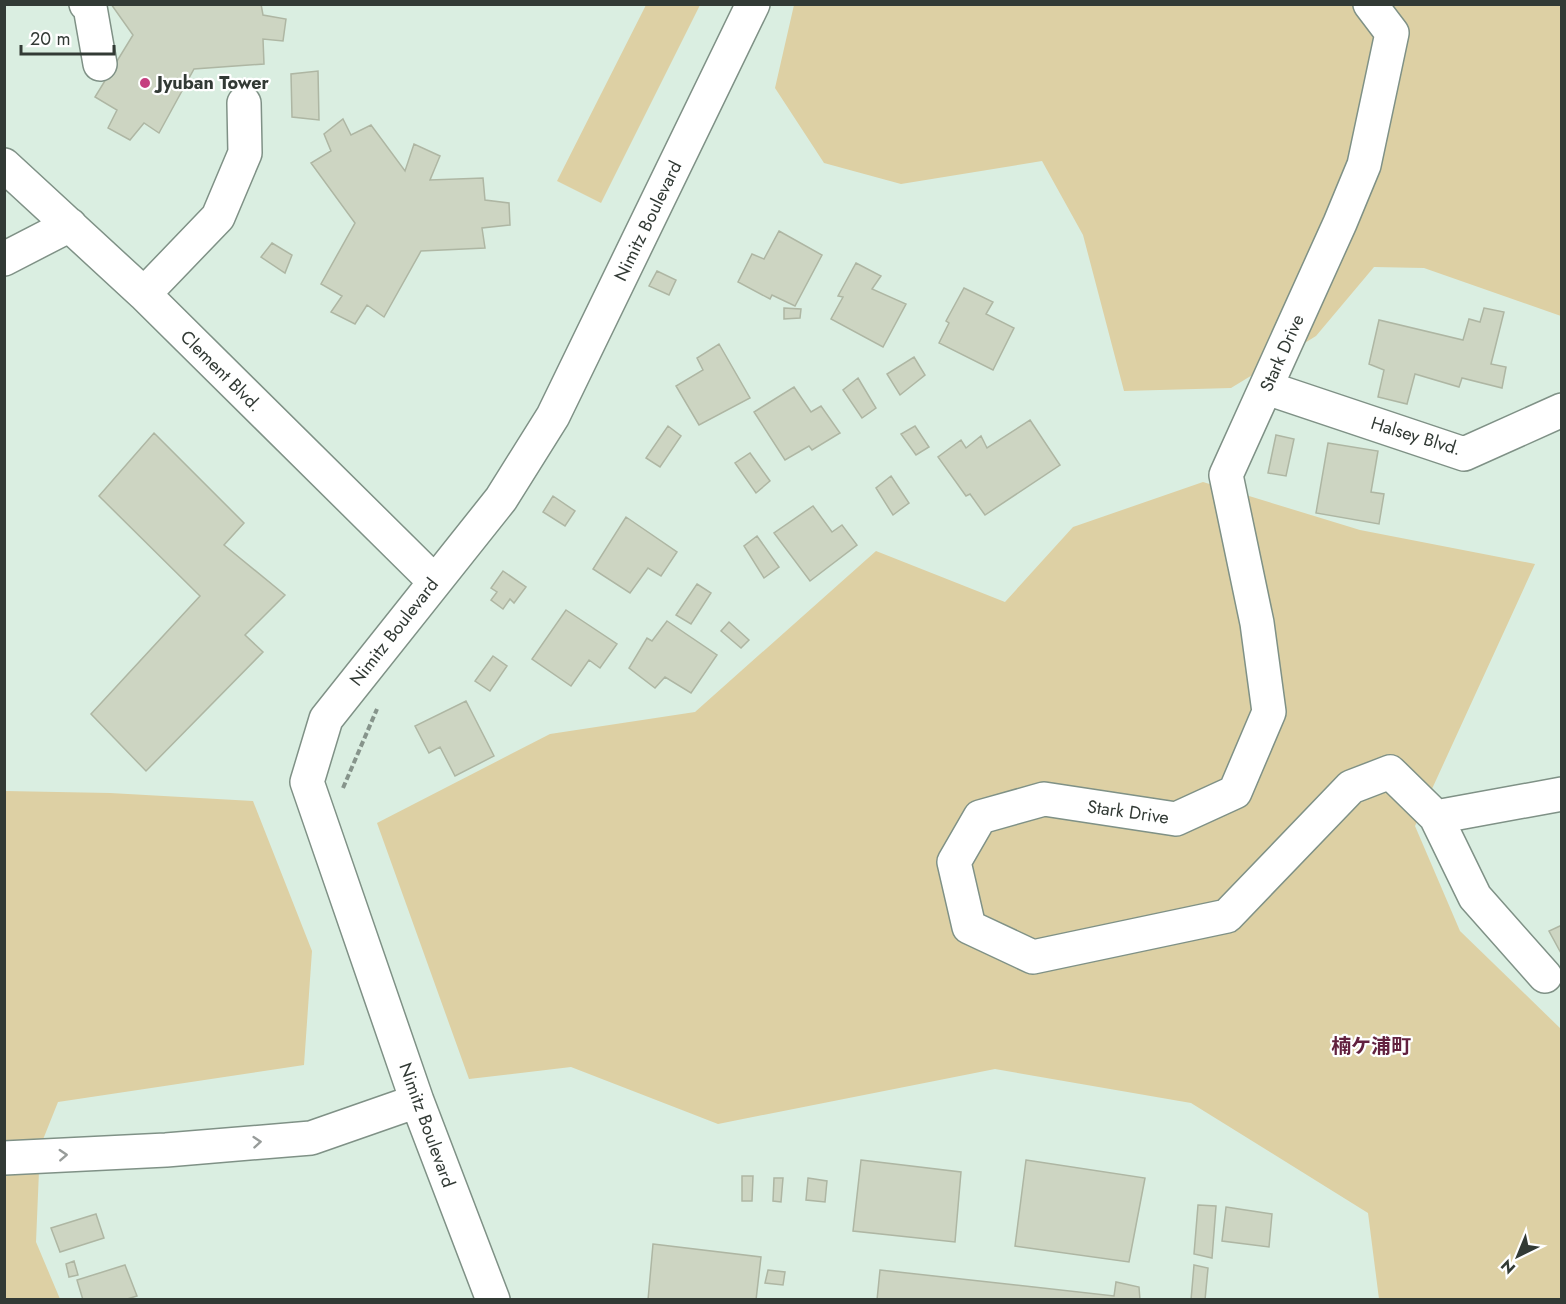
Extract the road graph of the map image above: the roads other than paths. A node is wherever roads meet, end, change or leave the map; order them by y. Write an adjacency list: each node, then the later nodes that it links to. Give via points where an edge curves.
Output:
1 (86, 4): 4 (street, via 90,7)
2 (753, 4): 12 (street, Nimitz Boulevard, via 554,416 501,499)
3 (1370, 4): 10 (street, Stark Drive, via 1392,33 1364,165)
4 (100, 64)
5 (244, 103): 9 (street, via 245,153 218,217)
6 (4, 165): 7 (street, Clement Blvd.)
7 (70, 225): 8 (street); 9 (street, Clement Blvd.)
8 (4, 259)
9 (144, 294): 12 (street, Clement Blvd.)
10 (1267, 388): 11 (street, Halsey Blvd., via 1464,454); 14 (street, Stark Drive, via 1226,475 1257,622 1269,712 1235,792 1176,819 1044,799 980,817 954,862 969,927 1033,957 1227,916 1351,787 1390,772)
11 (1562, 410)
12 (434, 581): 16 (street, Nimitz Boulevard, via 326,718 308,782)
13 (1562, 794): 14 (street)
14 (1436, 817): 15 (street, via 1475,897)
15 (1545, 976)
16 (417, 1101): 17 (street, one-way to 16, via 311,1138); 18 (street, Nimitz Boulevard)
17 (4, 1158)
18 (493, 1299)

